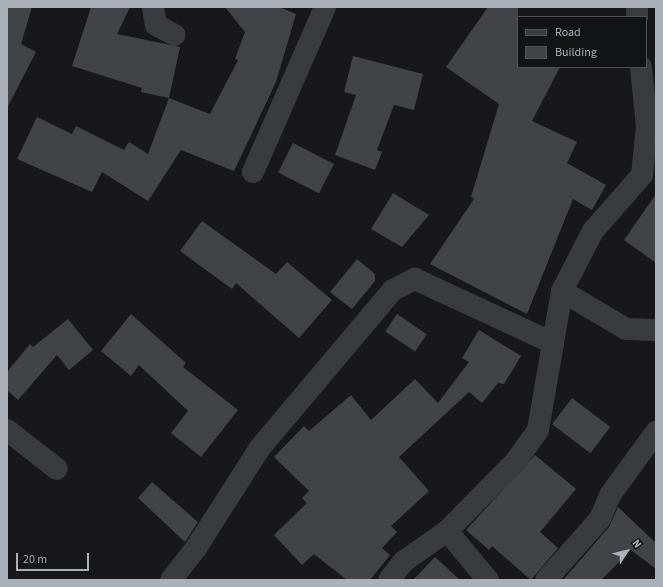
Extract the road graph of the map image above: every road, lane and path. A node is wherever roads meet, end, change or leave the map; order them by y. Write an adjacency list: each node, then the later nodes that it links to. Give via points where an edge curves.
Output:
1 (153, 7): 3 (street, via 156,25)
2 (325, 7): 6 (street)
3 (175, 35)
4 (641, 68): 5 (street)
5 (651, 152): 7 (street, via 642,175 593,231)
6 (253, 172)
7 (562, 291): 8 (street, via 626,329); 9 (street)
8 (656, 330)
9 (553, 343): 13 (street, via 538,430 515,462); 14 (street, via 415,279 393,290 259,449 196,548)
10 (7, 430): 12 (street)
11 (656, 432): 17 (street, via 610,495 600,519)
12 (57, 469)
13 (447, 531): 15 (street, via 403,562); 16 (street)
14 (171, 580)
15 (389, 580)
16 (488, 580)
17 (546, 580)

